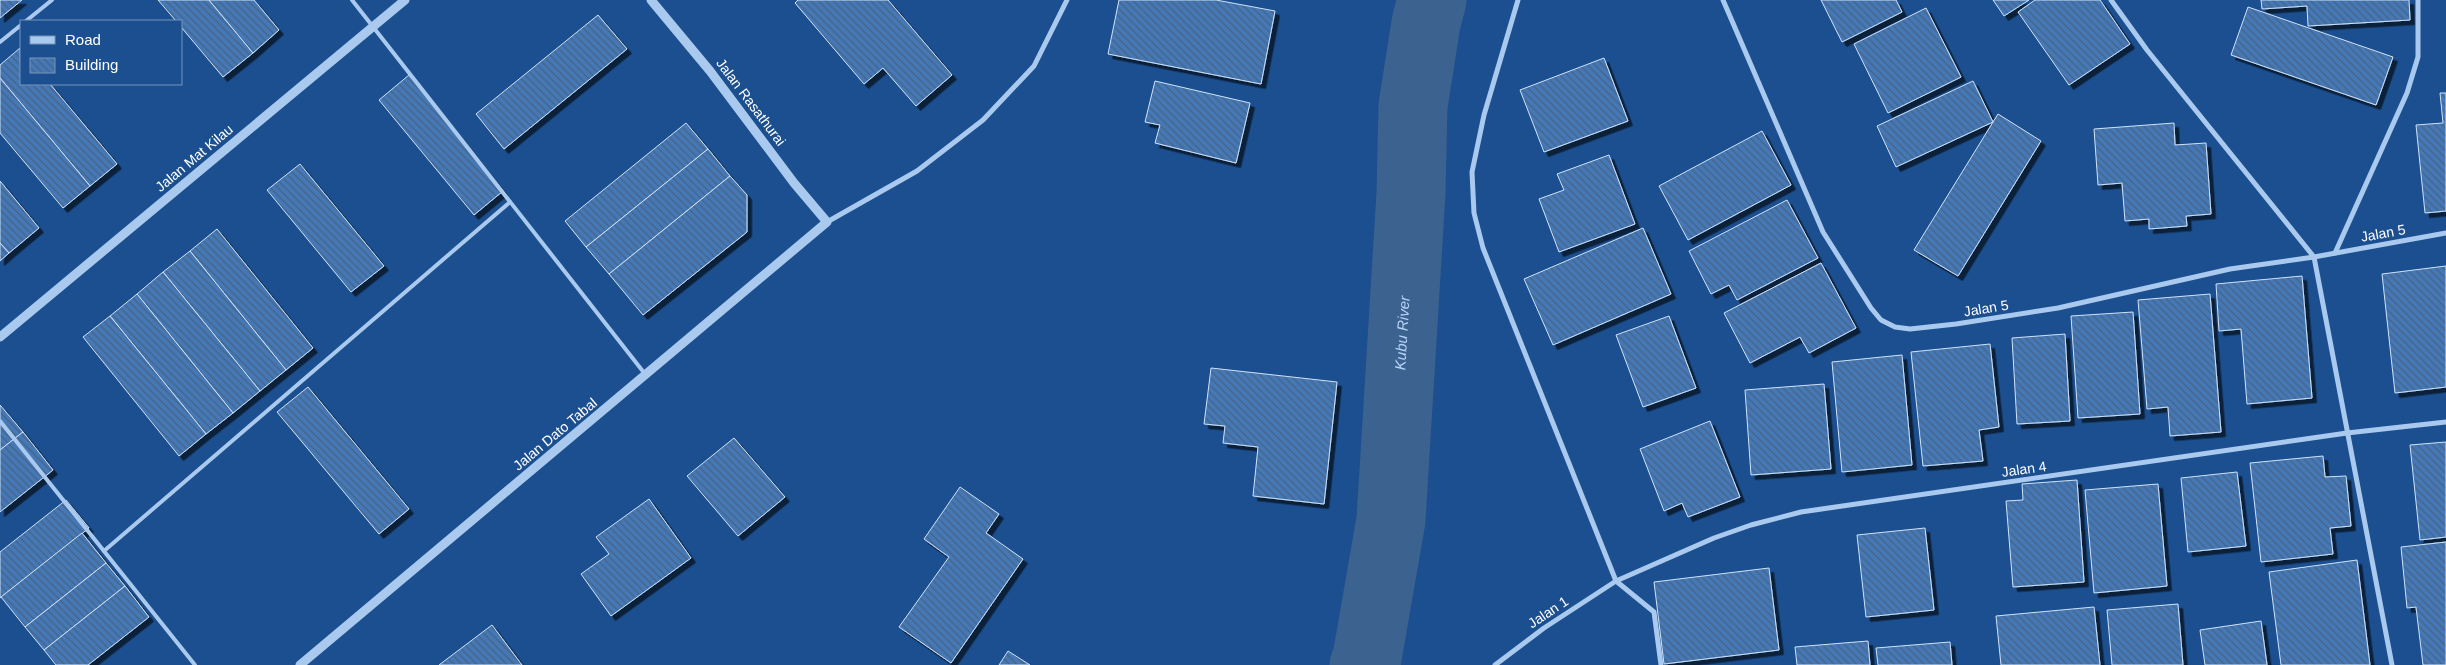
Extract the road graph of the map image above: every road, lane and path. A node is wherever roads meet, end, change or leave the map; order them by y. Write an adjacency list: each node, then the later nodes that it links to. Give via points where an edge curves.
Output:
1 (52, 0): 10 (lane)
2 (352, 0): 12 (lane)
3 (405, 0): 12 (street, Jalan Mat Kilau)
4 (651, 0): 15 (street, Jalan Rasathurai)
5 (1067, 0): 15 (street, via 1034,66 983,120 916,171)
6 (1518, 0): 25 (street, via 1484,115 1472,172 1474,213 1483,248)
7 (1723, 0): 18 (street, Jalan 5, via 1823,232 1871,308 1881,320 1895,328 1956,324 2058,308 2230,269)
8 (2111, 0): 18 (street, via 2147,50)
9 (2418, 0): 17 (street, via 2418,57 2407,93)
10 (27, 20)
11 (20, 26): 13 (lane)
12 (372, 27): 14 (lane); 19 (street, Jalan Mat Kilau)
13 (0, 42)
14 (510, 202): 20 (lane); 24 (lane)
15 (827, 222): 20 (street, Jalan Dato Tabal)
16 (2446, 233): 17 (street, Jalan 5)
17 (2335, 253): 18 (street, Jalan 5)
18 (2314, 257): 23 (street)
19 (0, 337)
20 (646, 376): 27 (street, Jalan Dato Tabal)
21 (0, 421): 24 (lane)
22 (2446, 422): 23 (street, Jalan 4)
23 (2347, 433): 25 (street, Jalan 4, via 1801,512 1714,538); 30 (street)
24 (104, 551): 26 (lane)
25 (1616, 581): 28 (street, Jalan 1); 29 (street, via 1654,612)
26 (195, 665)
27 (300, 665)
28 (1495, 665)
29 (1661, 665)
30 (2392, 665)

